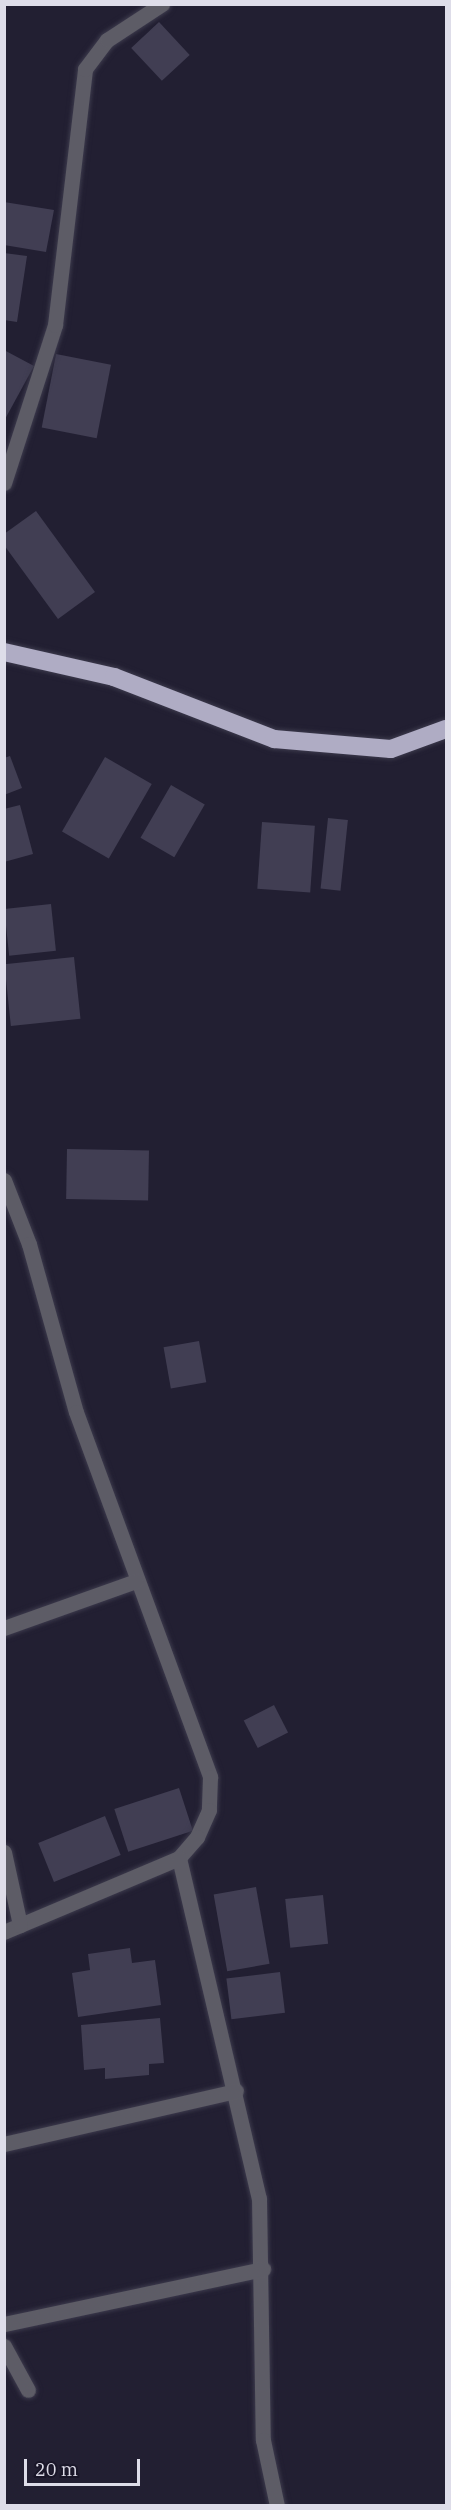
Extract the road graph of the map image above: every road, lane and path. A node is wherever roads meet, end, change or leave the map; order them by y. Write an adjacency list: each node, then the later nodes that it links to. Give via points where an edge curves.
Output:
1 (162, 4): 2 (street, via 107,40 86,69 55,325)
2 (4, 483)
3 (4, 652): 4 (highway, via 114,677 274,739 391,749)
4 (447, 729)
5 (4, 1180): 6 (street, via 29,1244 76,1412)
6 (136, 1581): 7 (street); 9 (street, via 210,1777 209,1810)
7 (4, 1628)
8 (4, 1852): 10 (street)
9 (179, 1858): 10 (street); 12 (street)
10 (20, 1924): 11 (street)
11 (4, 1932)
12 (236, 2091): 13 (street); 14 (street, via 259,2198)
13 (4, 2144)
14 (263, 2269): 15 (street); 18 (street, via 263,2440)
15 (4, 2324)
16 (4, 2346): 17 (street)
17 (28, 2390)
18 (277, 2505)

